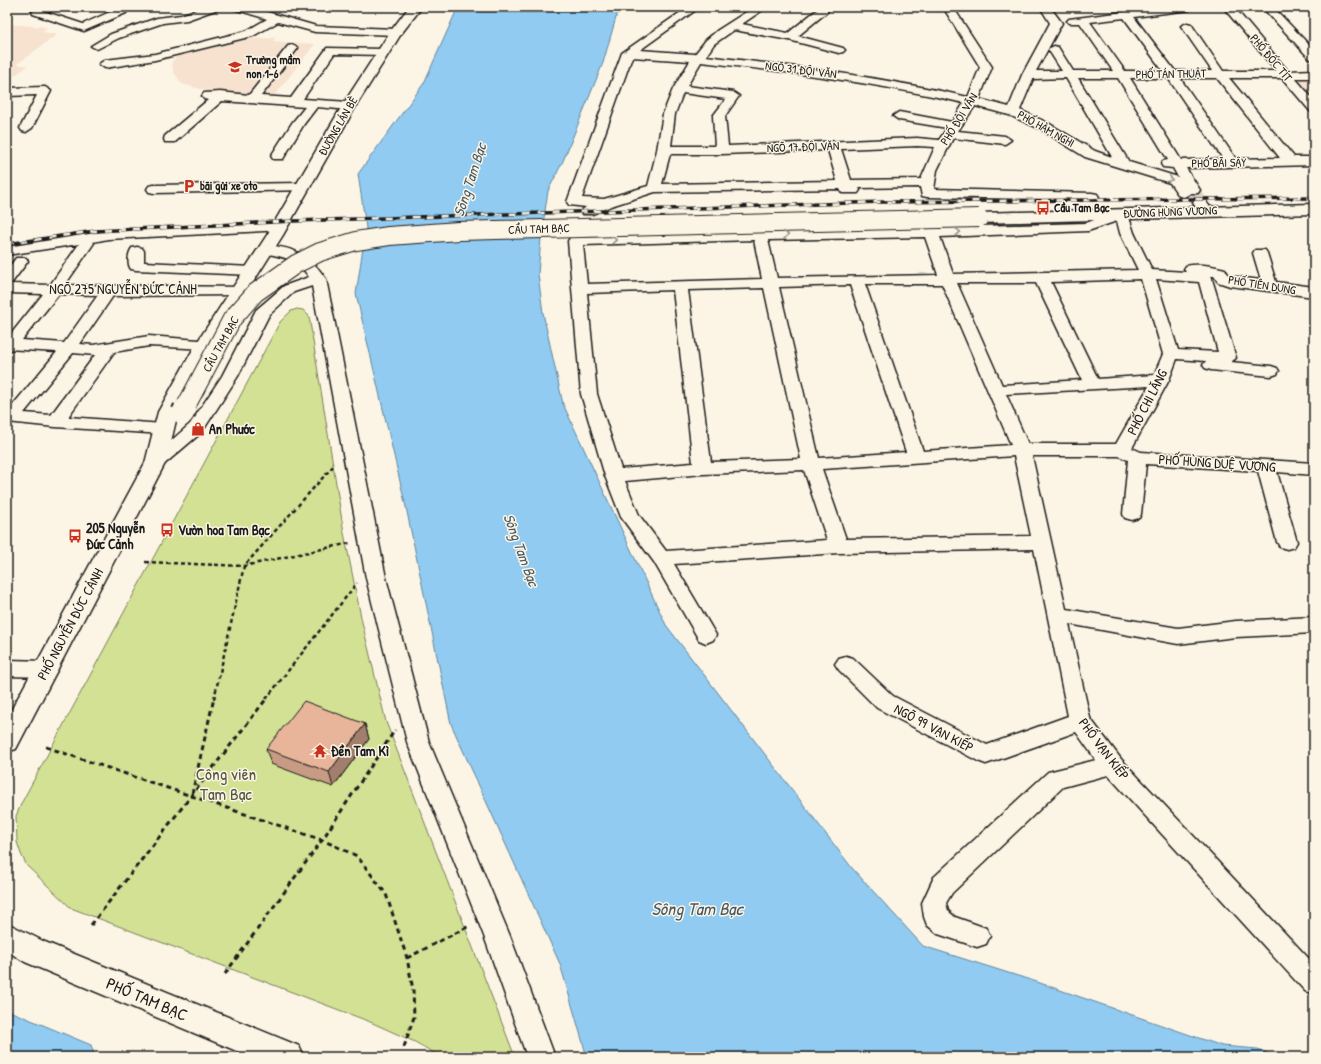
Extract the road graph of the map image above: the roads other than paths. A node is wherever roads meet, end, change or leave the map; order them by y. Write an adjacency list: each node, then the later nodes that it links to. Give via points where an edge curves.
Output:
1 (50, 7): 16 (street)
2 (108, 7): 16 (street, via 122,11 84,28)
3 (214, 7): 26 (street, via 183,18 161,20 115,36)
4 (238, 7): 13 (street)
5 (416, 7): 24 (main road, ĐƯỜNG LÁN BÈ)
6 (695, 7): 31 (street)
7 (762, 7): 22 (street)
8 (948, 7): 45 (street, PHỐ ĐỘI VĂN, via 986,67)
9 (1045, 7): 21 (street)
10 (1189, 7): 15 (street)
11 (1228, 7): 36 (street, PHỐ ĐỐC TÍT)
12 (1267, 7): 32 (street)
13 (253, 9): 19 (street)
14 (823, 10): 25 (street)
15 (1141, 10): 17 (street)
16 (37, 12): 18 (street)
17 (1127, 15): 20 (street); 40 (street)
18 (27, 16)
19 (276, 18): 24 (street, via 315,29); 34 (street, via 249,34 155,57)
20 (1083, 20): 21 (street); 39 (street)
21 (1056, 22): 38 (street, PHỐ HÀM NGHI)
22 (732, 26): 25 (street); 33 (street, via 710,42)
23 (1187, 26): 35 (street)
24 (396, 32): 30 (main road, ĐƯỜNG LÁN BÈ)
25 (790, 37): 29 (street)
26 (96, 46)
27 (292, 48): 44 (street)
28 (1054, 49): 41 (street)
29 (839, 50)
30 (382, 52): 46 (street, via 331,50); 48 (main road, ĐƯỜNG LÁN BÈ)
31 (628, 52): 33 (street, NGÕ 31 ĐỘI VĂN); 73 (street, via 574,202)
32 (1314, 56)
33 (698, 58): 42 (street); 45 (street, NGÕ 31 ĐỘI VĂN, via 831,73)
34 (105, 64)
35 (1219, 73): 36 (street, PHỐ TÁN THUẬT); 40 (street, PHỐ TÁN THUẬT); 60 (street)
36 (1284, 73): 37 (street, PHỐ TÁN THUẬT); 49 (street, PHỐ ĐỐC TÍT)
37 (1314, 74)
38 (1028, 75): 41 (street, PHỐ TÁN THUẬT); 50 (street, PHỐ HÀM NGHI)
39 (1122, 75): 40 (street, PHỐ TÁN THUẬT); 41 (street, PHỐ TÁN THUẬT); 63 (street)
40 (1172, 75): 62 (street)
41 (1070, 76): 64 (street)
42 (679, 89): 57 (street, via 669,114); 58 (street, via 733,96 720,116)
43 (7, 92): 52 (street, via 45,91)
44 (252, 99): 46 (street); 54 (street, via 214,96)
45 (973, 100): 50 (street, NGÕ 31 ĐỘI VĂN); 53 (street, PHỐ ĐỘI VĂN)
46 (295, 102): 47 (street)
47 (313, 104): 48 (street); 59 (street)
48 (348, 106): 66 (main road, ĐƯỜNG LÁN BÈ)
49 (1314, 108)
50 (1013, 112): 64 (street, PHỐ HÀM NGHI, via 1044,126 1090,154)
51 (899, 116): 53 (street)
52 (26, 128)
53 (949, 134): 55 (street); 56 (street, NGÕ 17 ĐỘI VĂN, via 917,142); 68 (street, PHỐ ĐỘI VĂN)
54 (170, 139)
55 (1005, 140)
56 (833, 145): 58 (street, NGÕ 17 ĐỘI VĂN); 65 (street)
57 (664, 150): 58 (street, NGÕ 17 ĐỘI VĂN); 67 (street)
58 (722, 150)
59 (278, 156)
60 (1290, 161): 61 (street, PHỐ BÃI SẬY); 62 (street, PHỐ BÃI SẬY)
61 (1314, 161)
62 (1232, 163): 63 (street, PHỐ BÃI SẬY)
63 (1178, 164): 64 (street, PHỐ BÃI SẬY); 72 (street)
64 (1124, 165): 72 (street, PHỐ HÀM NGHI, one-way to 72, via 1175,180)
65 (845, 185): 67 (street); 68 (street); 70 (street, via 847,190)
66 (302, 187): 69 (street); 78 (main road, ĐƯỜNG LÁN BÈ)
67 (654, 188): 73 (street)
68 (926, 188): 71 (street)
69 (154, 189)
70 (903, 191)
71 (1092, 197)
72 (1194, 202): 74 (main road, ĐƯỜNG HÙNG VƯƠNG); 76 (main road, ĐƯỜNG HÙNG VƯƠNG)
73 (606, 203): 75 (street)
74 (1314, 209)
75 (588, 211)
76 (1122, 214): 77 (main road, ĐƯỜNG HÙNG VƯƠNG); 79 (street, one-way to 76, via 1088,226); 87 (street, PHỐ CHI LĂNG, via 1127,233)
77 (979, 218): 112 (main road, CẦU TAM BẠC, bridge, via 459,232 389,236 356,241 320,252 296,264 254,293 232,319)
78 (280, 227): 82 (main road, ĐƯỜNG LÁN BÈ); 84 (street, via 108,235)
79 (931, 233): 80 (street, one-way to 79); 89 (street, PHỐ VẠN KIẾP)
80 (760, 236): 94 (street); 99 (street, one-way to 80, via 575,241)
81 (87, 243): 98 (street)
82 (266, 249): 88 (main road, PHỐ NGUYỄN ĐỨC CẢNH); 91 (street, via 287,251 308,265)
83 (137, 251): 88 (street, via 136,266)
84 (7, 252)
85 (1260, 253): 96 (street)
86 (20, 261): 92 (street)
87 (1145, 269): 90 (street); 96 (street, PHỐ TIÊN DUNG, via 1214,271 1220,272 1222,279); 107 (street, PHỐ CHI LĂNG); 107 (street, via 1205,278 1228,358)
88 (252, 270): 100 (main road, PHỐ NGUYỄN ĐỨC CẢNH)
89 (947, 278): 90 (street); 93 (street); 111 (street, PHỐ VẠN KIẾP)
90 (1041, 278): 110 (street)
91 (318, 279): 118 (street, via 288,289 262,313 230,376 196,428); 143 (street, via 376,578 418,742 497,936)
92 (7, 280)
93 (856, 280): 94 (street); 117 (street)
94 (769, 282): 95 (street); 119 (street)
95 (680, 286): 99 (street); 121 (street)
96 (1270, 286): 102 (street, PHỐ TIÊN DUNG)
97 (7, 288): 98 (street, NGÕ 275 NGUYỄN ĐỨC CẢNH)
98 (55, 289): 101 (street, NGÕ 275 NGUYỄN ĐỨC CẢNH); 103 (street)
99 (579, 289): 123 (street, via 589,394 606,442)
100 (239, 290): 101 (street, NGÕ 275 NGUYỄN ĐỨC CẢNH); 104 (main road, PHỐ NGUYỄN ĐỨC CẢNH)
101 (109, 291): 105 (street)
102 (1314, 292)
103 (9, 344): 105 (street)
104 (205, 344): 106 (street, via 149,341); 114 (main road, PHỐ NGUYỄN ĐỨC CẢNH, via 168,412)
105 (69, 348): 106 (street); 113 (street, via 13,416 16,419)
106 (108, 348): 113 (street)
107 (1169, 358): 108 (street); 109 (street, PHỐ CHI LĂNG)
108 (1271, 371)
109 (1161, 380): 110 (street); 116 (street, PHỐ CHI LĂNG)
110 (1092, 383): 111 (street)
111 (997, 390): 115 (street, PHỐ VẠN KIẾP)
112 (183, 413): 118 (main road, PHỐ NGUYỄN ĐỨC CẢNH)
113 (55, 422): 114 (street)
114 (163, 429): 118 (main road, PHỐ NGUYỄN ĐỨC CẢNH)
115 (1022, 450): 116 (street, PHỐ CHI LĂNG); 117 (street, PHỐ CHI LĂNG); 125 (street, PHỐ VẠN KIẾP)
116 (1130, 454): 120 (street, PHỐ HÙNG DUỆ VƯƠNG); 124 (street, via 1135,486)
117 (916, 456): 119 (street, PHỐ CHI LĂNG)
118 (155, 463): 134 (main road, PHỐ NGUYỄN ĐỨC CẢNH)
119 (811, 464): 121 (street, PHỐ CHI LĂNG); 127 (street)
120 (1266, 466): 122 (street, PHỐ HÙNG DUỆ VƯƠNG); 126 (street)
121 (703, 468): 123 (street, PHỐ CHI LĂNG)
122 (1314, 469)
123 (614, 476): 128 (street, via 630,517)
124 (1132, 514)
125 (1043, 542): 127 (street); 129 (street, PHỐ VẠN KIẾP)
126 (1287, 542)
127 (839, 546): 128 (street)
128 (661, 558): 131 (street)
129 (1058, 615): 130 (street, via 1178,636 1236,629); 135 (street, PHỐ VẠN KIẾP)
130 (1314, 625)
131 (706, 635)
132 (846, 664): 135 (street, NGÕ 99 VẠN KIẾP, via 885,702 986,754)
133 (7, 668): 134 (street)
134 (47, 669): 136 (main road, PHỐ NGUYỄN ĐỨC CẢNH)
135 (1080, 721): 137 (street, PHỐ VẠN KIẾP)
136 (7, 742)
137 (1113, 765): 139 (street, via 1056,779 943,885 934,903 936,917 947,926); 140 (street, PHỐ VẠN KIẾP)
138 (7, 936): 141 (main road, PHỐ TAM BẠC, via 35,952)
139 (977, 936)
140 (1314, 982)
141 (250, 1051): 142 (main road, PHỐ TAM BẠC)
142 (288, 1057)
143 (541, 1057)

